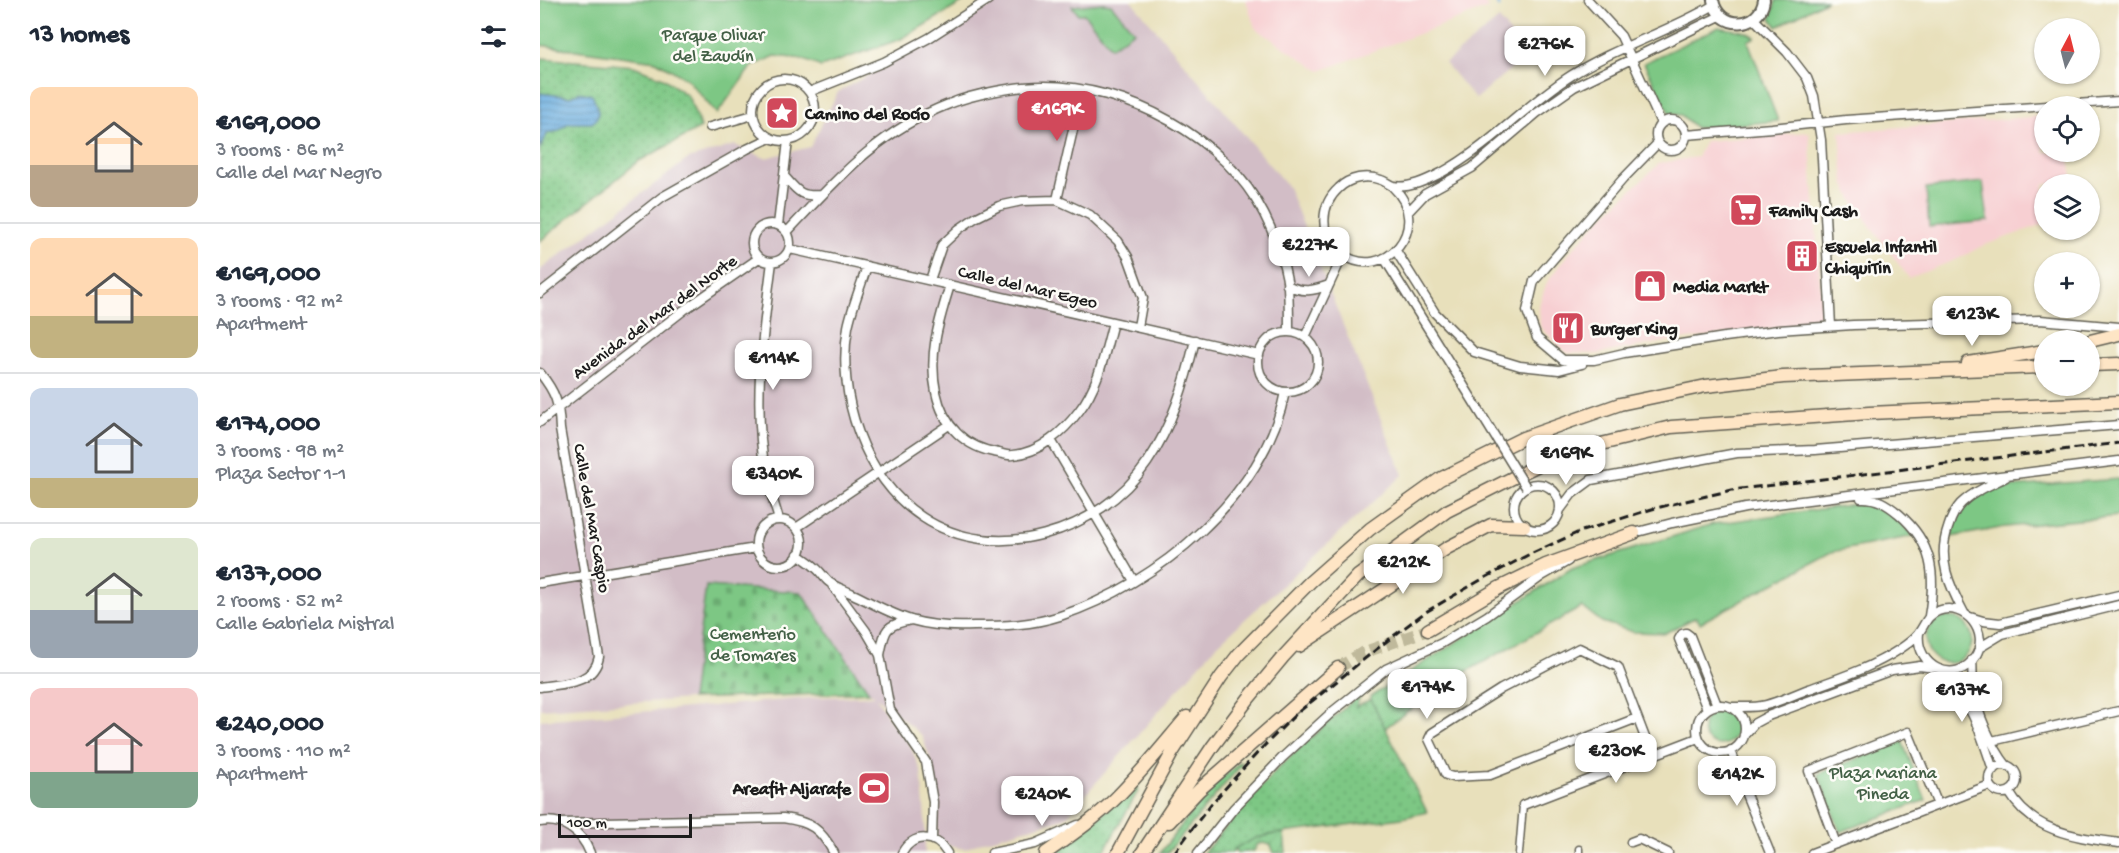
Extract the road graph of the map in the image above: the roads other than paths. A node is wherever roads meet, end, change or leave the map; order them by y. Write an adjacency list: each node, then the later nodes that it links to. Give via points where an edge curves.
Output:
1 (988, 0): 10 (street, via 884,62)
2 (1588, 0): 7 (street)
3 (1764, 0): 6 (street)
4 (1714, 2): 5 (street); 7 (street)
5 (1720, 16): 6 (street, via 1740,24); 8 (street)
6 (1754, 19): 14 (street, via 1807,78)
7 (1627, 48): 8 (street); 21 (street, via 1560,82 1440,173 1405,186)
8 (1631, 58): 13 (street); 24 (street, via 1546,106 1473,168 1425,194)
9 (1082, 90): 22 (street, via 1042,86 951,103 906,123 882,139); 23 (street); 36 (street, via 1134,103 1177,124 1218,154 1263,212 1276,241)
10 (809, 92): 12 (street, via 795,81 776,80 760,90); 18 (street, via 815,109 811,126)
11 (2119, 101): 14 (street)
12 (753, 116): 15 (street); 17 (street, via 756,125)
13 (1661, 123): 16 (street, via 1677,121); 19 (street, via 1655,133)
14 (1819, 123): 16 (street); 40 (street)
15 (710, 127)
16 (1686, 135): 19 (street, via 1682,145 1672,150)
17 (770, 138): 18 (street); 38 (street, via 662,197)
18 (788, 141): 20 (street)
19 (1658, 143): 50 (street, via 1534,281 1527,311 1537,338 1563,360)
20 (785, 177): 22 (street, via 802,195); 25 (street)
21 (1392, 186): 24 (street); 29 (street, via 1373,178 1353,179 1332,195 1326,207 1325,227 1333,246)
22 (822, 195): 26 (street)
23 (1057, 200): 34 (street, via 999,206 975,218 942,245); 41 (street, via 1090,215 1118,241 1143,298)
24 (1408, 212): 28 (street, via 1409,226)
25 (778, 225): 26 (street); 30 (street, via 766,224 756,231 752,243)
26 (787, 232): 27 (street)
27 (790, 249): 32 (street, via 783,258); 33 (street, Calle del Mar Egeo)
28 (1396, 251): 31 (street); 50 (street, via 1435,313 1474,352 1520,366 1559,370)
29 (1343, 255): 31 (street, via 1356,261); 37 (street)
30 (759, 258): 32 (street); 58 (street, Avenida del Mar del Norte, via 684,310)
31 (1384, 258): 66 (street, bridge)
32 (772, 262): 70 (street, via 760,409 766,476)
33 (867, 266): 34 (street, Calle del Mar Egeo); 64 (street, via 848,327 847,372 854,419)
34 (930, 280): 35 (street, Calle del Mar Egeo)
35 (950, 285): 39 (street, Calle del Mar Egeo); 60 (street, via 935,333 932,363 936,392)
36 (1287, 285): 37 (street, via 1312,292); 43 (street)
37 (1329, 285): 45 (street)
38 (540, 293)
39 (1113, 322): 41 (street, Calle del Mar Egeo); 62 (street, via 1089,394 1080,410)
40 (1831, 326): 42 (street, via 2040,320); 50 (street, via 1735,336)
41 (1138, 327): 47 (street, Calle del Mar Egeo)
42 (2119, 327)
43 (1289, 332): 45 (street); 49 (street, via 1270,338)
44 (2119, 334): 46 (main road)
45 (1305, 337): 56 (street, via 1318,359 1315,376 1302,389)
46 (2100, 339)
47 (1195, 340): 49 (street, Calle del Mar Egeo); 69 (street, via 1172,418 1161,440 1124,490)
48 (2034, 353): 54 (main road)
49 (1260, 355): 56 (street, via 1262,376 1272,387)
50 (1594, 360)
51 (2119, 364): 52 (main road)
52 (2100, 365)
53 (2034, 367): 54 (main road)
54 (1905, 372): 93 (main road, via 1783,377 1706,386 1620,404 1523,438 1440,479 1370,529 1257,634)
55 (540, 373): 58 (street, Calle del Mar Caspio)
56 (1285, 392): 77 (street, via 1280,417 1260,461 1215,519 1185,547)
57 (2119, 402): 89 (main road, via 1671,427 1560,454 1447,511 1402,543 1358,576)
58 (559, 407): 59 (street, Avenida del Mar del Norte); 76 (street, Calle del Mar Caspio)
59 (540, 422)
60 (949, 425): 62 (street, via 962,440 986,451 1012,455); 64 (street)
61 (2119, 425): 68 (street, via 1737,453 1591,480 1572,494)
62 (1051, 440): 69 (street)
63 (2119, 460): 65 (street)
64 (880, 473): 69 (street, via 890,489 922,518 972,537 996,540 1048,534); 72 (street)
65 (2014, 474): 67 (street); 82 (street, via 1964,500 1949,525 1943,561 1950,588)
66 (1526, 487): 68 (street, via 1547,486 1558,496); 71 (street, via 1514,506 1518,521)
67 (1755, 507): 73 (street); 83 (street, via 1871,497 1883,502 1912,525 1930,558 1933,591)
68 (1560, 510): 71 (street, via 1554,522 1543,529)
69 (1094, 514): 77 (street)
70 (779, 520): 72 (street); 74 (street, via 763,526 756,536)
71 (1524, 526): 89 (main road, via 1491,525 1447,548)
72 (796, 528): 75 (street, via 801,540)
73 (1634, 533): 85 (main road, via 1499,588); 126 (street, via 1575,557 1442,643 1386,669 1283,757)
74 (756, 548): 75 (street, via 763,559 775,565 789,563); 76 (street)
75 (798, 554): 78 (street)
76 (586, 575): 79 (street); 94 (street, Calle del Mar Caspio, via 599,657 597,666 593,673 574,681)
77 (1134, 581): 84 (street, via 1101,601 1058,617 1014,626 950,627)
78 (830, 582): 84 (street); 88 (street)
79 (540, 583)
80 (2119, 595): 82 (street, via 2000,623)
81 (2119, 605): 87 (street, via 2002,634)
82 (1967, 615): 83 (street, via 1946,609); 87 (street, via 1978,628)
83 (1929, 616): 86 (street)
84 (911, 620): 88 (street, via 893,623)
85 (1428, 630)
86 (1919, 633): 92 (street, via 1921,653); 96 (street, via 1901,648 1846,676 1766,705)
87 (1979, 648): 90 (street)
88 (880, 655): 114 (street, via 890,710 926,762 933,802)
89 (1283, 657): 118 (main road, via 1213,746)
90 (1972, 660): 92 (street, via 1958,670); 102 (street, via 1973,687)
91 (1338, 668): 118 (main road, via 1199,790)
92 (1938, 669): 100 (street, via 1920,666 1892,670 1768,716); 106 (street, via 1966,700)
93 (1221, 677): 111 (main road, via 1134,780); 125 (main road, via 1172,753)
94 (540, 687)
95 (1717, 705): 96 (street); 97 (street); 97 (street, via 1690,636 1682,634 1679,639)
96 (1730, 707): 100 (street, via 1740,715)
97 (1707, 709): 101 (street, via 1697,722)
98 (2119, 711): 102 (street)
99 (1637, 718): 99 (street, via 1618,667 1579,648 1501,689 1432,733 1429,740 1446,775 1490,775); 104 (street)
100 (1744, 735): 103 (street)
101 (1698, 738): 103 (street, via 1708,750); 104 (street)
102 (1992, 741): 105 (street)
103 (1731, 750): 129 (street)
104 (1653, 756): 110 (street)
105 (2007, 766): 106 (street); 108 (street, via 2018,778)
106 (1993, 770): 107 (street)
107 (1990, 785): 108 (street, via 1998,793); 109 (street)
108 (2009, 792): 116 (street, via 2020,808 2053,831)
109 (1938, 805): 117 (street); 117 (street, via 1908,732 1809,771)
110 (1523, 806): 127 (street)
111 (1096, 815): 123 (street, via 1035,844); 124 (main road)
112 (540, 822): 113 (street)
113 (561, 823): 119 (street, via 580,836); 120 (street, via 783,818 814,826)
114 (932, 839): 121 (street, via 917,839); 122 (street)
115 (1631, 842): 128 (street, via 1639,840)
116 (2119, 843)
117 (1836, 844): 130 (street)
118 (1144, 850)
119 (590, 853)
120 (834, 853)
121 (902, 853)
122 (947, 853)
123 (992, 853)
124 (1046, 853)
125 (1118, 853)
126 (1198, 853)
127 (1519, 853)
128 (1668, 853)
129 (1770, 853)
130 (1812, 853)

